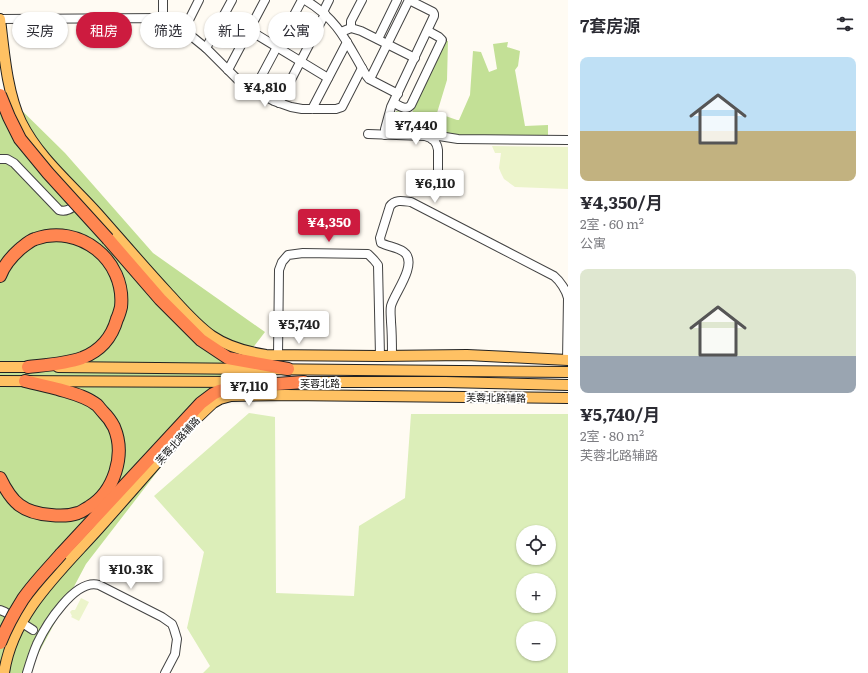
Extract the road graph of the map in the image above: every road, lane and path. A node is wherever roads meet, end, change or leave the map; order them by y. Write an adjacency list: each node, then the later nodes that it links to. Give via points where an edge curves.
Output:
1 (163, 0): 10 (street)
2 (199, 0): 11 (street)
3 (232, 0): 12 (street)
4 (265, 0): 13 (street)
5 (304, 0): 14 (street); 15 (street)
6 (329, 0): 16 (street)
7 (362, 0): 19 (street, via 351,21)
8 (397, 0): 22 (street)
9 (409, 0): 21 (street, via 433,12 434,19); 25 (street)
10 (163, 12)
11 (193, 12)
12 (226, 12)
13 (259, 12)
14 (297, 12)
15 (322, 12)
16 (324, 13): 20 (street)
17 (140, 18): 18 (street)
18 (0, 19): 49 (main road, via 12,99 20,121 47,160)
19 (351, 28): 20 (street); 22 (street)
20 (341, 32): 24 (street)
21 (428, 32): 31 (street); 41 (street, via 442,40 428,70 409,107 404,108)
22 (378, 39): 25 (street)
23 (196, 40): 26 (street)
24 (347, 42): 33 (street); 35 (street)
25 (388, 44): 31 (street); 36 (street)
26 (204, 46)
27 (206, 48): 34 (street)
28 (240, 48): 34 (street)
29 (277, 48): 32 (street); 37 (street)
30 (307, 48): 32 (street)
31 (415, 58): 38 (street)
32 (301, 61): 35 (street); 40 (street)
33 (362, 68): 36 (street); 42 (street, via 342,107)
34 (228, 70): 37 (street)
35 (328, 78): 42 (street)
36 (370, 79): 38 (street)
37 (254, 90): 40 (street)
38 (398, 94): 41 (street)
39 (0, 95): 57 (highway, bridge, via 20,139 160,299 201,340 228,358)
40 (279, 103): 42 (street)
41 (394, 103): 44 (street)
42 (312, 109)
43 (368, 134): 44 (street)
44 (385, 135): 45 (street, via 425,136)
45 (432, 139): 46 (street, via 439,136 458,139); 48 (street, via 437,145)
46 (568, 140)
47 (0, 159): 49 (street, via 14,163 62,211)
48 (438, 184)
49 (84, 199): 51 (main road, via 200,326 236,348 253,353)
50 (0, 276): 56 (highway, via 5,264 26,244 49,236 61,236 87,243 99,251 110,263 117,277 121,308 110,336 100,348 82,358 64,363)
51 (278, 355): 52 (main road); 52 (street, via 278,270 288,255 304,253 368,254 378,265)
52 (380, 356): 53 (main road)
53 (392, 356): 54 (main road, via 467,355); 54 (street, via 391,306 406,276 408,261 404,252 381,243 380,238 390,206 395,201 404,201 411,202 558,279 568,298)
54 (568, 360)
55 (0, 367): 56 (main road, 芙蓉北路)
56 (28, 367): 57 (main road, 芙蓉北路)
57 (288, 369): 58 (main road, 芙蓉北路)
58 (568, 372)
59 (0, 381): 60 (main road, 芙蓉北路)
60 (25, 381): 61 (main road, 芙蓉北路); 64 (highway, via 81,396 97,405 114,427 119,451 117,467 104,494 94,504 79,513 63,516 40,514 20,506 11,498)
61 (304, 382): 62 (main road, 芙蓉北路); 70 (highway, bridge, via 235,387 219,391 201,403 35,583 23,599)
62 (568, 385)
63 (568, 398): 66 (main road, 芙蓉北路辅路, via 279,395 231,396 220,399 196,419 59,572)
64 (0, 478)
65 (0, 610): 66 (street)
66 (21, 623): 68 (street); 71 (main road, 芙蓉北路辅路)
67 (46, 628): 68 (street); 69 (street); 73 (street, via 55,614 83,586 99,585 171,622 177,643)
68 (33, 630): 69 (street, via 34,638)
69 (38, 642): 72 (street)
70 (0, 643)
71 (4, 673)
72 (27, 673)
73 (165, 673)

